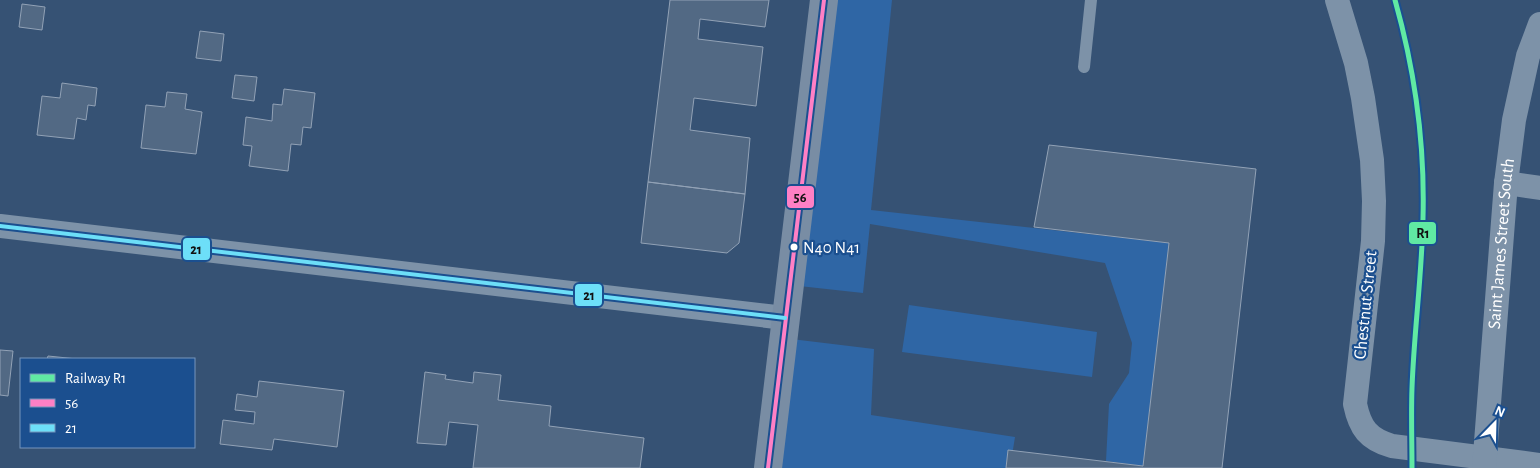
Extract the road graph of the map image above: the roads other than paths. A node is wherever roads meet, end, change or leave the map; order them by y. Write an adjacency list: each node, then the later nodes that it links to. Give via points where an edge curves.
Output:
1 (824, 0): 9 (main road)
2 (1090, 0): 5 (lane)
3 (1338, 0): 10 (street, Chestnut Street, via 1356,63 1372,160 1373,240 1356,390 1357,414 1367,433 1384,444)
4 (1540, 24): 6 (street, Saint James Street South, via 1528,56 1518,102)
5 (1084, 67)
6 (1506, 183): 7 (street); 10 (street, Saint James Street South)
7 (1540, 188)
8 (0, 226): 9 (street)
9 (786, 318): 12 (main road)
10 (1484, 463): 11 (street, Chestnut Street)
11 (1540, 465)
12 (768, 468)

